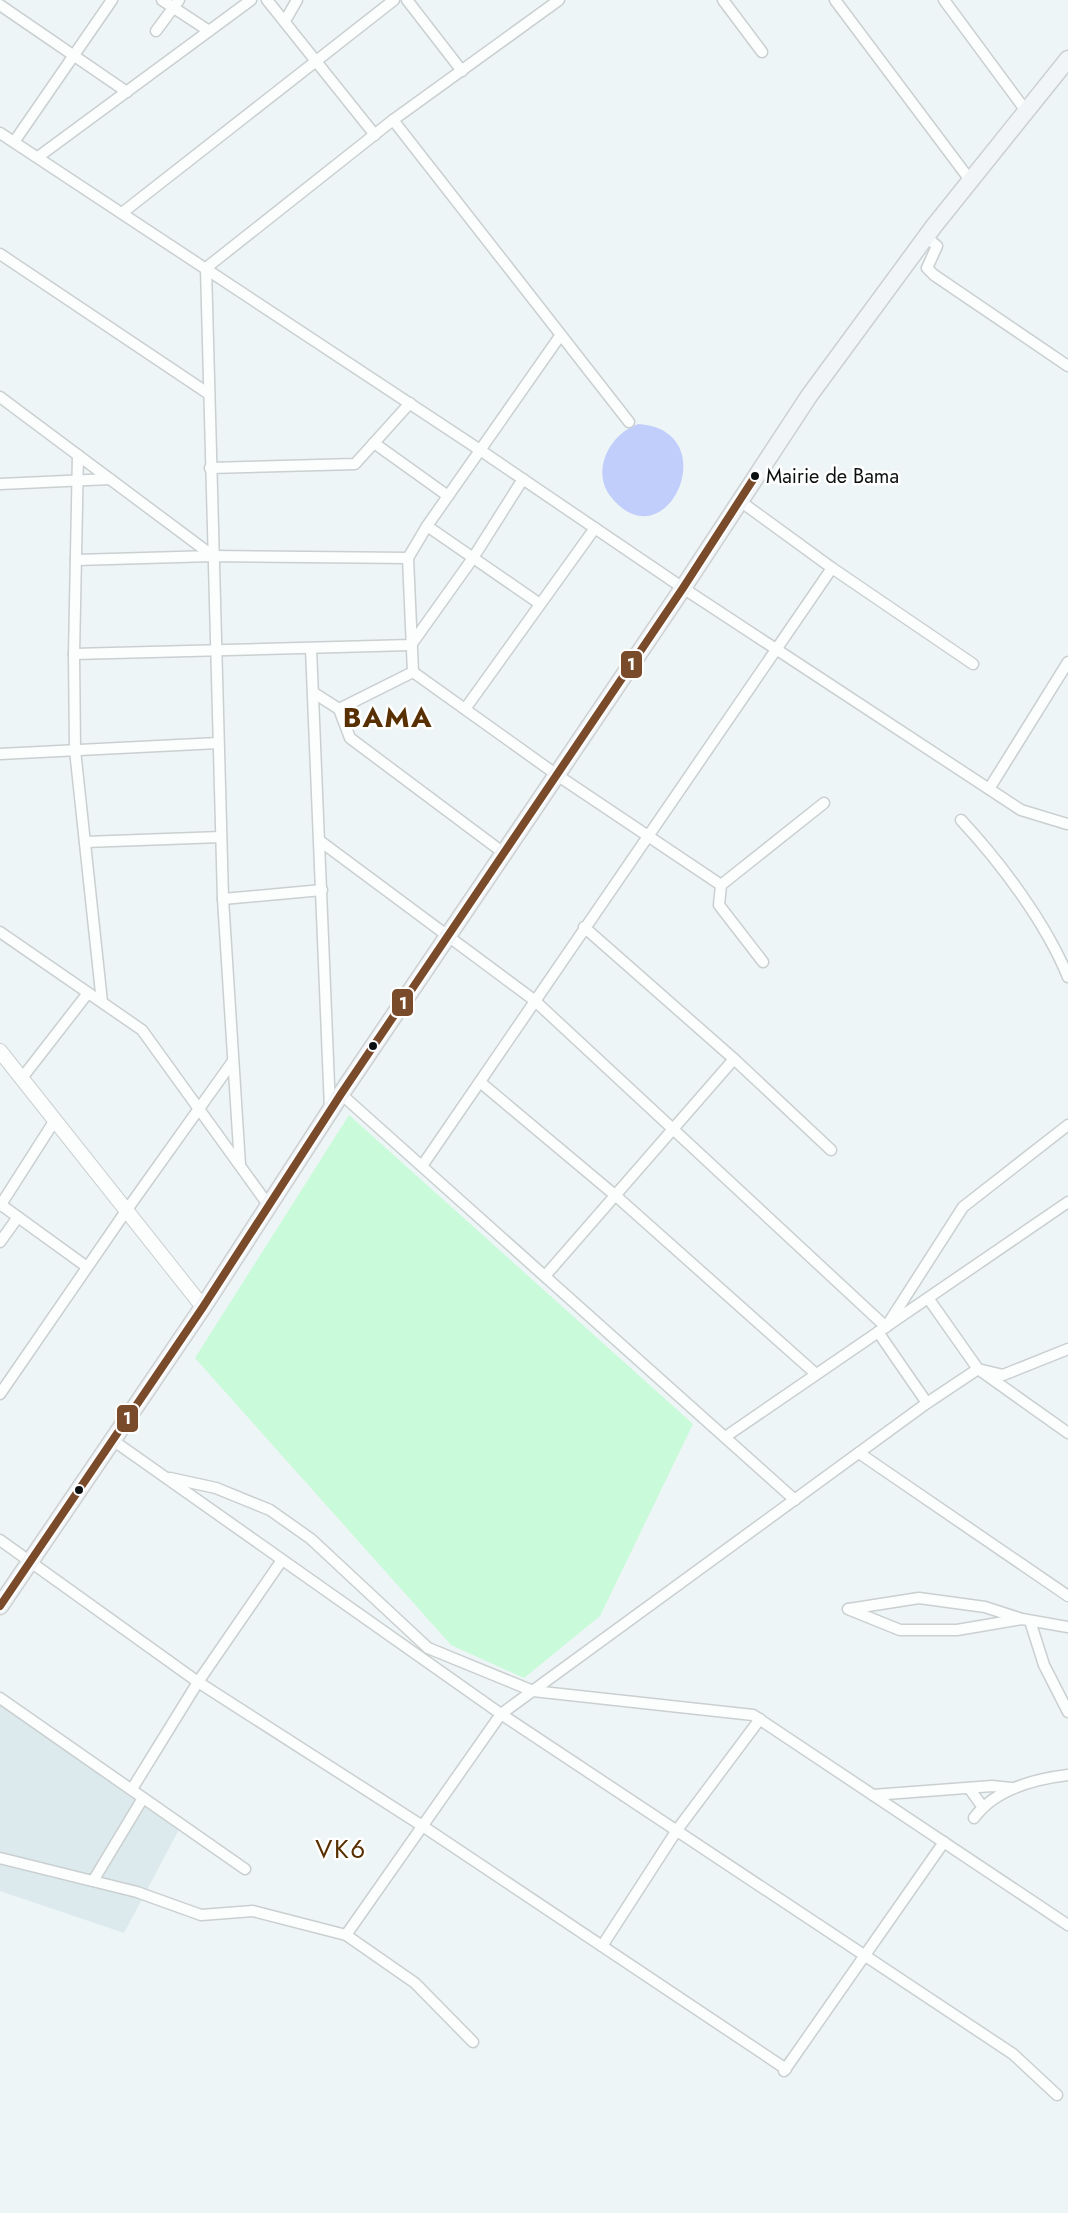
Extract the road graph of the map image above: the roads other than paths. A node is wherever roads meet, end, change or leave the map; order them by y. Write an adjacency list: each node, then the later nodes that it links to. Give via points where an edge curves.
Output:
1 (112, 0): 18 (street)
2 (162, 0): 12 (street)
3 (251, 0): 16 (street)
4 (267, 0): 14 (street)
5 (297, 0): 14 (street)
6 (394, 0): 20 (street)
7 (407, 0): 21 (street)
8 (559, 0): 21 (street)
9 (723, 0): 17 (street)
10 (835, 0): 29 (street)
11 (944, 0): 23 (street)
12 (176, 4): 15 (street); 16 (street)
13 (0, 5): 18 (street)
14 (285, 21): 20 (street)
15 (156, 31)
16 (208, 31): 22 (street)
17 (762, 52)
18 (74, 56): 22 (street); 27 (street)
19 (1068, 59): 23 (main road)
20 (317, 60): 26 (street); 30 (street)
21 (462, 70): 24 (street)
22 (127, 92): 28 (street)
23 (1026, 111): 29 (main road)
24 (393, 120): 26 (street); 34 (street)
25 (0, 133): 27 (street)
26 (375, 135): 33 (street)
27 (14, 142): 28 (street)
28 (38, 157): 30 (street)
29 (970, 180): 31 (main road)
30 (122, 213): 33 (street)
31 (926, 237): 35 (street, via 937,246 927,268 934,275); 49 (main road, via 809,396)
32 (0, 254): 36 (street)
33 (206, 268): 36 (street); 38 (street)
34 (560, 336): 39 (street); 41 (street)
35 (1068, 366)
36 (209, 394): 43 (street)
37 (0, 397): 42 (street)
38 (410, 403): 40 (street); 41 (street)
39 (629, 422)
40 (374, 443): 43 (street, via 355,464); 48 (street)
41 (480, 450): 45 (street); 48 (street)
42 (78, 455): 44 (street); 46 (street)
43 (210, 468): 52 (street)
44 (110, 479): 46 (street); 52 (street)
45 (523, 479): 51 (street); 54 (street)
46 (78, 480): 47 (street); 55 (street)
47 (0, 484)
48 (448, 496): 50 (street)
49 (740, 501): 56 (street); 57 (main road)
50 (427, 526): 53 (street); 54 (street)
51 (595, 528): 57 (street); 58 (street)
52 (213, 556): 53 (street); 55 (street); 62 (street)
53 (408, 558): 59 (street)
54 (473, 558): 58 (street); 59 (street)
55 (76, 560): 63 (street)
56 (832, 568): 61 (street); 65 (street)
57 (683, 588): 61 (street); 73 (main road)
58 (540, 604): 69 (street)
59 (411, 645): 60 (street); 66 (street)
60 (311, 648): 62 (street); 67 (street)
61 (776, 649): 74 (street); 78 (street)
62 (216, 651): 63 (street); 70 (street)
63 (74, 654): 71 (street)
64 (1068, 662): 74 (street)
65 (973, 664)
66 (413, 672): 68 (street); 69 (street)
67 (314, 693): 68 (street); 80 (street)
68 (339, 709): 82 (street, via 350,738)
69 (465, 709): 73 (street)
70 (218, 743): 71 (street); 79 (street)
71 (75, 750): 72 (street); 81 (street)
72 (0, 754)
73 (557, 775): 78 (street); 82 (main road)
74 (989, 789): 77 (street, via 1022,810)
75 (824, 803): 83 (street)
76 (961, 820): 90 (street, via 1029,909 1057,951)
77 (1066, 824)
78 (647, 836): 83 (street); 86 (street)
79 (221, 837): 81 (street); 85 (street)
80 (320, 841): 84 (street); 88 (street)
81 (85, 842): 93 (street)
82 (505, 854): 88 (main road)
83 (721, 885): 89 (street, via 719,905)
84 (322, 890): 85 (street); 101 (street)
85 (223, 899): 96 (street)
86 (584, 927): 92 (street); 95 (street)
87 (0, 932): 91 (street)
88 (449, 937): 92 (street); 99 (main road)
89 (763, 962)
90 (1068, 977)
91 (88, 993): 93 (street); 97 (street)
92 (534, 1000): 98 (street); 104 (street)
93 (102, 1002): 100 (street, via 142,1030)
94 (0, 1051): 97 (street)
95 (734, 1059): 104 (street); 105 (street)
96 (233, 1061): 100 (street); 106 (street)
97 (22, 1078): 102 (street)
98 (480, 1082): 107 (street); 108 (street)
99 (341, 1094): 101 (main road); 107 (street)
100 (200, 1110): 106 (street); 112 (street)
101 (330, 1112): 111 (main road)
102 (55, 1120): 110 (street); 112 (street)
103 (1068, 1125): 119 (street, via 963,1207)
104 (673, 1130): 108 (street); 119 (street)
105 (831, 1150)
106 (240, 1165): 111 (street)
107 (422, 1166): 116 (street)
108 (616, 1196): 116 (street); 122 (street)
109 (1068, 1202): 117 (street)
110 (0, 1205): 113 (street)
111 (269, 1206): 118 (main road)
112 (126, 1211): 115 (street); 118 (street)
113 (18, 1217): 114 (street); 115 (street)
114 (0, 1242)
115 (87, 1267): 123 (street)
116 (545, 1276): 126 (street)
117 (928, 1298): 119 (street); 121 (street)
118 (203, 1306): 127 (main road)
119 (882, 1329): 122 (street); 124 (street)
120 (1068, 1349): 121 (street, via 1003,1375)
121 (978, 1369): 124 (street); 125 (street)
122 (816, 1374): 126 (street)
123 (0, 1394)
124 (927, 1403): 128 (street)
125 (1068, 1433)
126 (725, 1437): 130 (street)
127 (111, 1439): 129 (street); 133 (main road)
128 (859, 1453): 130 (street); 134 (street)
129 (164, 1476): 132 (street); 139 (street, via 216,1488 270,1510 311,1539 428,1648)
130 (795, 1500): 139 (street)
131 (0, 1540): 133 (street)
132 (282, 1560): 138 (street); 142 (street)
133 (29, 1561): 135 (main road); 138 (street)
134 (1068, 1596)
135 (0, 1606)
136 (1026, 1620): 136 (street, via 985,1606 919,1598 848,1609 900,1630 957,1630); 137 (street); 141 (street)
137 (1068, 1627)
138 (198, 1682): 147 (street); 152 (street)
139 (533, 1691): 142 (street); 143 (street, via 753,1715)
140 (0, 1698): 147 (street)
141 (1068, 1712)
142 (501, 1714): 152 (street); 153 (street)
143 (760, 1719): 148 (street); 153 (street)
144 (1068, 1775): 146 (street)
145 (969, 1788): 146 (street); 148 (street); 150 (street)
146 (1011, 1788): 150 (street)
147 (132, 1789): 149 (street)
148 (873, 1795): 154 (street)
149 (143, 1797): 156 (street); 157 (street)
150 (982, 1806): 151 (street)
151 (974, 1818)
152 (424, 1827): 159 (street); 160 (street)
153 (677, 1830): 160 (street); 161 (street)
154 (944, 1842): 158 (street); 161 (street)
155 (0, 1858): 157 (street)
156 (245, 1869)
157 (93, 1881): 159 (street, via 201,1915 253,1911)
158 (1068, 1925)
159 (346, 1935): 162 (street, via 415,1983)
160 (602, 1946): 161 (street, via 785,2070)
161 (865, 1953): 163 (street, via 1013,2054)
162 (473, 2042)
163 (1057, 2095)

